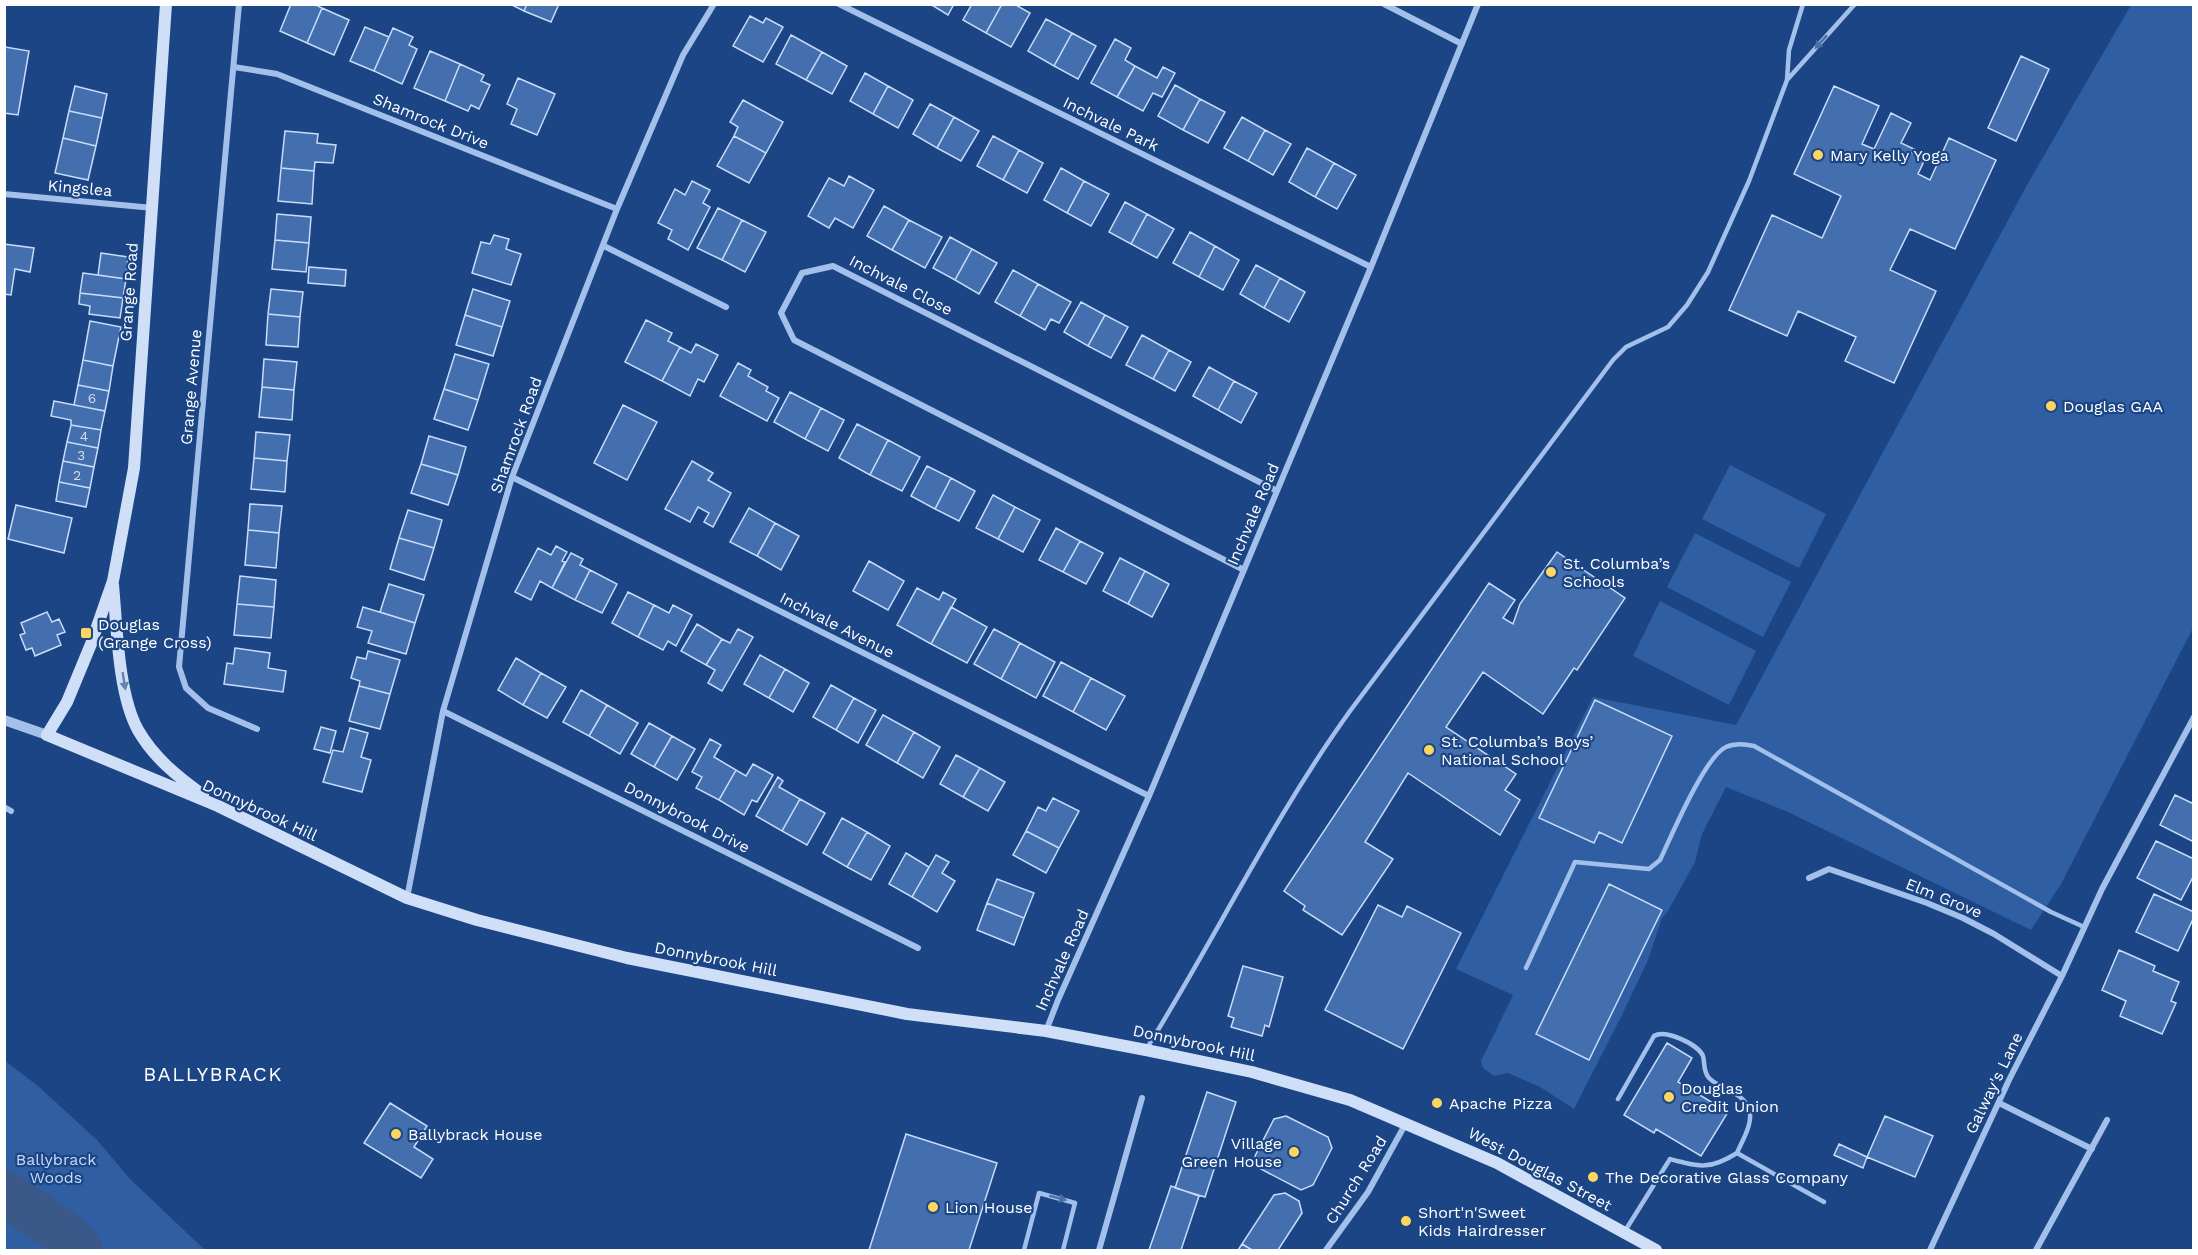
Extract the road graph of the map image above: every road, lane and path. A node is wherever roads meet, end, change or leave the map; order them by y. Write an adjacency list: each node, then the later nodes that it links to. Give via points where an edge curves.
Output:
1 (166, 4): 13 (main road, Grange Road)
2 (239, 4): 10 (street, Grange Avenue)
3 (714, 4): 14 (street, Shamrock Road, via 683,55)
4 (839, 4): 16 (street, Inchvale Park)
5 (1384, 4): 9 (street)
6 (1478, 4): 9 (street, Inchvale Road)
7 (1803, 4): 11 (lane, via 1789,50)
8 (1855, 4): 11 (lane, one-way to 11)
9 (1462, 44): 16 (street, Inchvale Road)
10 (234, 67): 14 (street, Shamrock Drive, via 277,74); 25 (street, Grange Avenue, via 179,667 186,688 208,708)
11 (1787, 80): 38 (lane, via 1749,181 1708,272 1687,305 1668,327 1626,347 1613,360 1350,711 1286,807)
12 (4, 194): 13 (street, Kingslea)
13 (153, 208): 21 (main road, Grange Road, via 134,468)
14 (617, 209): 15 (street, Shamrock Road)
15 (604, 246): 17 (street); 18 (street, Shamrock Road)
16 (1371, 267): 19 (street, Inchvale Road)
17 (726, 307)
18 (512, 477): 22 (street, Shamrock Road); 27 (street, Inchvale Avenue)
19 (1277, 491): 20 (street, Inchvale Road); 20 (street, Inchvale Close, via 833,266 802,273 781,313 794,340)
20 (1244, 570): 27 (street, Inchvale Road)
21 (113, 581): 26 (main road, Grange Road, via 67,702); 28 (main road, Grange Road, one-way to 28, via 125,687 138,730 173,774)
22 (443, 711): 32 (street, Shamrock Road); 34 (street, Donnybrook Drive)
23 (2193, 717): 33 (street, Galway's Lane)
24 (4, 720): 26 (street)
25 (257, 729)
26 (47, 735): 28 (main road, Donnybrook Hill)
27 (1149, 796): 37 (street, Inchvale Road)
28 (218, 806): 32 (main road, Donnybrook Hill)
29 (4, 807): 30 (street)
30 (11, 811)
31 (1809, 878): 36 (street, Elm Grove, via 1829,869 1927,903 1994,934)
32 (407, 898): 37 (main road, Donnybrook Hill, via 627,958 907,1014)
33 (2084, 927): 35 (lane, via 1744,744 1725,747 1708,765 1660,860 1649,869 1575,862); 36 (street, Galway's Lane)
34 (918, 948)
35 (1526, 968)
36 (2062, 976): 41 (street, Galway's Lane)
37 (1046, 1031): 38 (main road, Donnybrook Hill)
38 (1146, 1050): 43 (main road, Donnybrook Hill, via 1252,1072 1350,1100)
39 (1142, 1098): 50 (street)
40 (1618, 1099): 45 (lane, via 1654,1036 1670,1034 1699,1051 1709,1078 1739,1096 1750,1111)
41 (1999, 1103): 44 (street); 53 (street, Galway's Lane)
42 (2108, 1120): 44 (street)
43 (1407, 1123): 47 (main road, West Douglas Street, via 1497,1162); 51 (street, Church Road, via 1368,1192)
44 (2092, 1149): 54 (street)
45 (1737, 1153): 46 (lane); 47 (lane, via 1713,1166 1698,1167 1670,1159)
46 (1824, 1202)
47 (1625, 1232): 52 (main road, West Douglas Street)
48 (1024, 1251): 49 (lane, one-way to 49, via 1039,1193 1076,1203)
49 (1063, 1251)
50 (1099, 1251)
51 (1326, 1251)
52 (1656, 1251)
53 (1930, 1251)
54 (2036, 1251)

